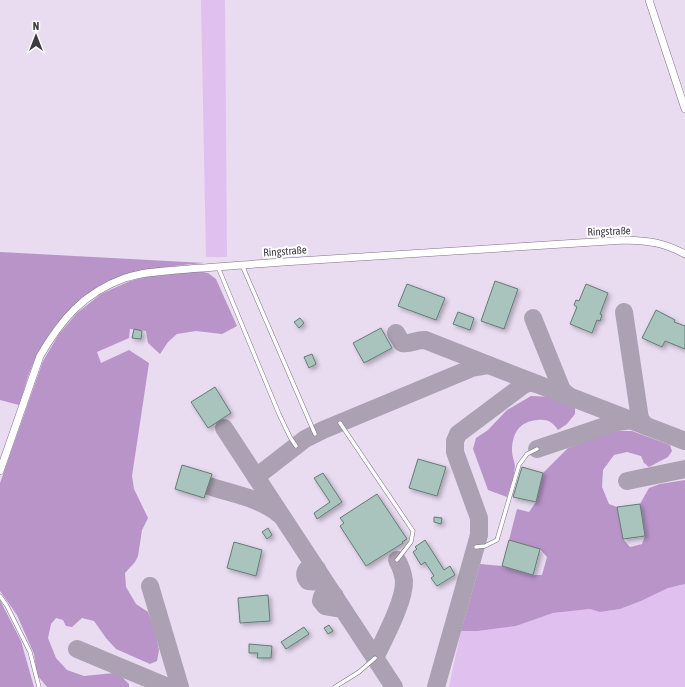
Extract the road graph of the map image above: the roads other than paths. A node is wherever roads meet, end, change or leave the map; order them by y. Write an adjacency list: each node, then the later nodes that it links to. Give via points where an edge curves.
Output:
1 (649, 0): 2 (street)
2 (685, 109)
3 (685, 254): 4 (street, Ringstraße, via 649,241 625,240)
4 (242, 265): 5 (street, Ringstraße); 7 (lane)
5 (218, 267): 8 (lane, via 279,414); 10 (street, Ringstraße, via 144,272 124,278 90,296 72,311 58,326 40,356)
6 (340, 423): 12 (lane, via 413,531 411,542)
7 (315, 434)
8 (296, 446)
9 (537, 449): 11 (lane, via 527,454 519,464 497,540 485,546)
10 (0, 471)
11 (476, 546)
12 (397, 560)
13 (0, 596): 15 (lane, via 30,652)
14 (375, 658): 16 (lane)
15 (39, 687)
16 (335, 687)

